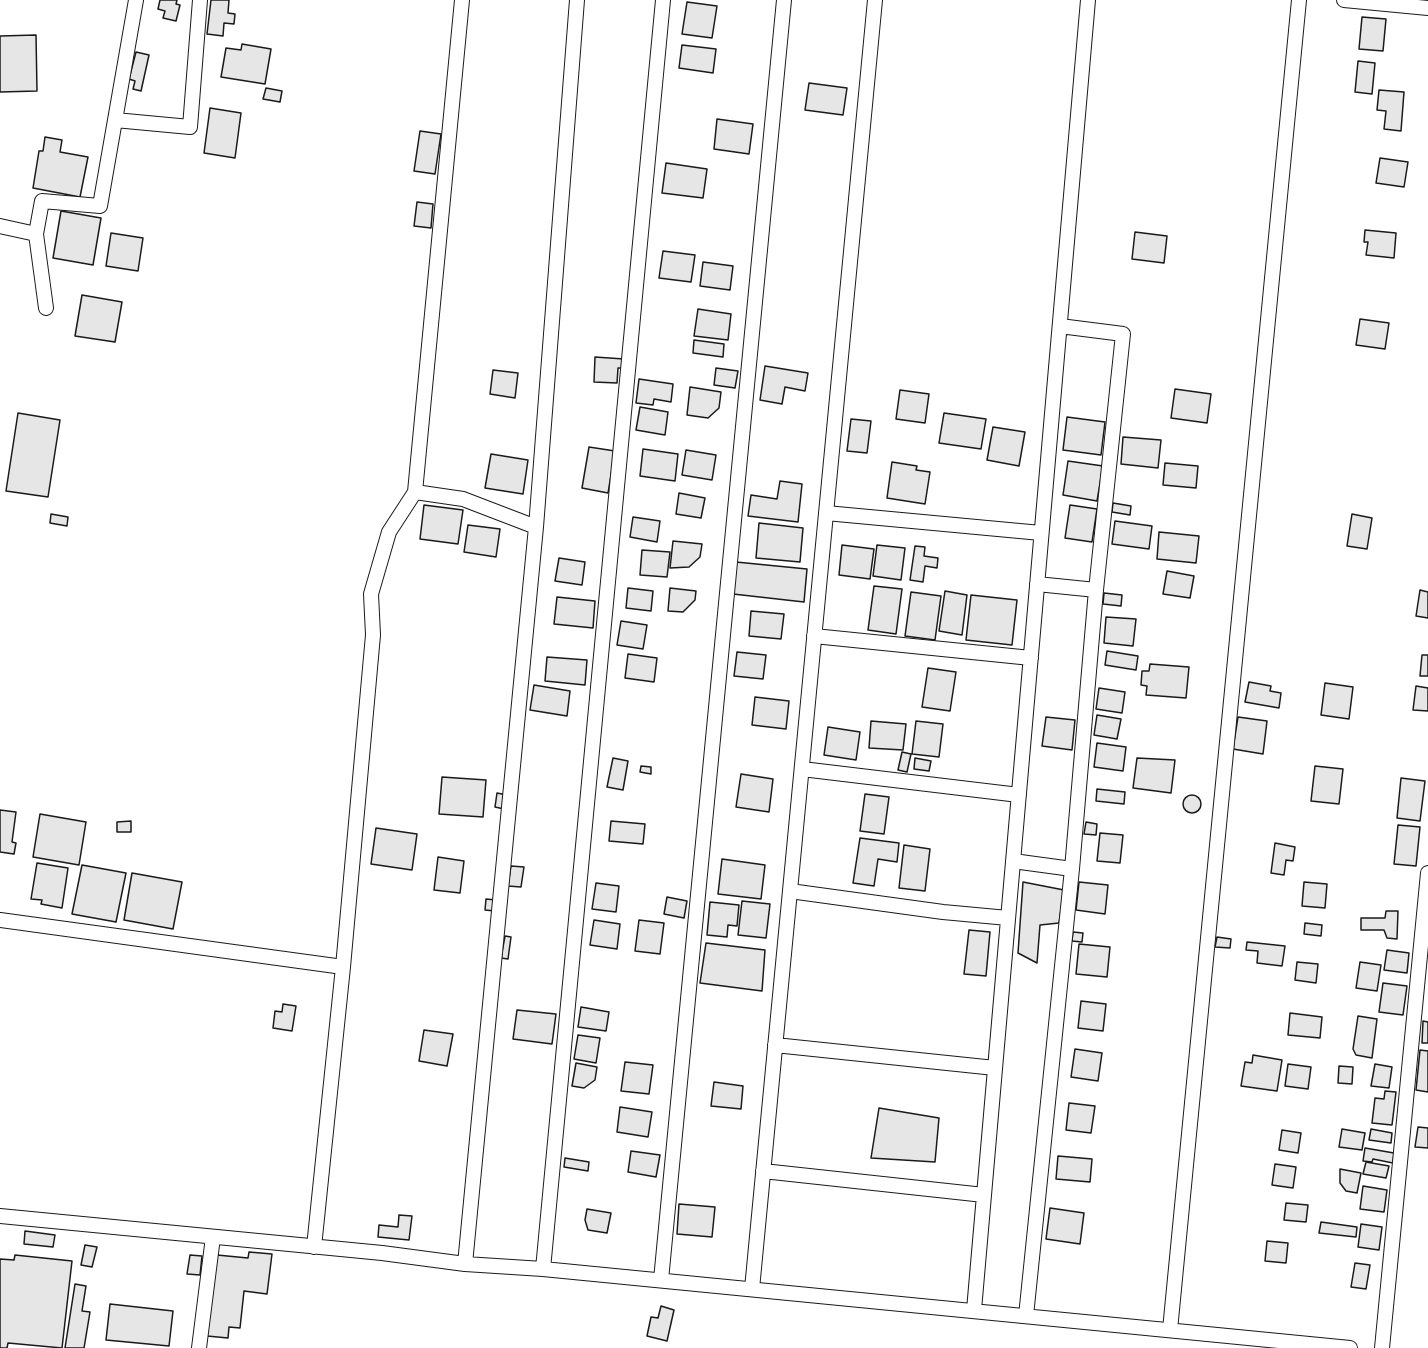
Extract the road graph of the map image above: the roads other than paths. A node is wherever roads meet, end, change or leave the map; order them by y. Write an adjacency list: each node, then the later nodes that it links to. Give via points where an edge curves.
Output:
1 (136, 0): 12 (street)
2 (200, 0): 12 (street, via 190,128)
3 (462, 0): 17 (street)
4 (577, 0): 19 (street)
5 (663, 0): 42 (street)
6 (784, 0): 43 (street)
7 (875, 0): 18 (street)
8 (1088, 0): 16 (street)
9 (1299, 0): 47 (street)
10 (1344, 0): 11 (street)
11 (1428, 8)
12 (115, 120): 14 (street, via 100,206 42,201)
13 (0, 226): 14 (street)
14 (36, 234): 15 (street)
15 (46, 308)
16 (1060, 326): 20 (street); 22 (street, via 1123,334)
17 (415, 492): 19 (street, via 463,500); 33 (street, via 389,532 372,594 373,635)
18 (826, 513): 20 (street); 23 (street)
19 (536, 527): 41 (street)
20 (1041, 533): 21 (street)
21 (1037, 584): 22 (street); 24 (street)
22 (1096, 590): 28 (street)
23 (814, 636): 24 (street); 25 (street)
24 (1030, 658): 26 (street)
25 (802, 769): 26 (street); 30 (street)
26 (1018, 795): 27 (street)
27 (1013, 861): 28 (street); 31 (street)
28 (1072, 869): 46 (street)
29 (1428, 873): 50 (street)
30 (790, 891): 31 (street); 34 (street)
31 (1008, 918): 35 (street)
32 (0, 920): 33 (street)
33 (343, 967): 40 (street)
34 (775, 1045): 35 (street); 36 (street)
35 (995, 1068): 37 (street)
36 (763, 1171): 37 (street); 44 (street)
37 (984, 1195): 45 (street)
38 (0, 1216): 39 (street)
39 (213, 1237): 40 (street); 48 (street)
40 (314, 1247): 41 (street)
41 (465, 1264): 42 (street)
42 (543, 1269): 43 (street)
43 (661, 1280): 44 (street)
44 (752, 1289): 45 (street)
45 (974, 1311): 46 (street)
46 (1026, 1316): 47 (street)
47 (1170, 1330): 49 (street)
48 (200, 1348)
49 (1350, 1348)
50 (1382, 1348)

